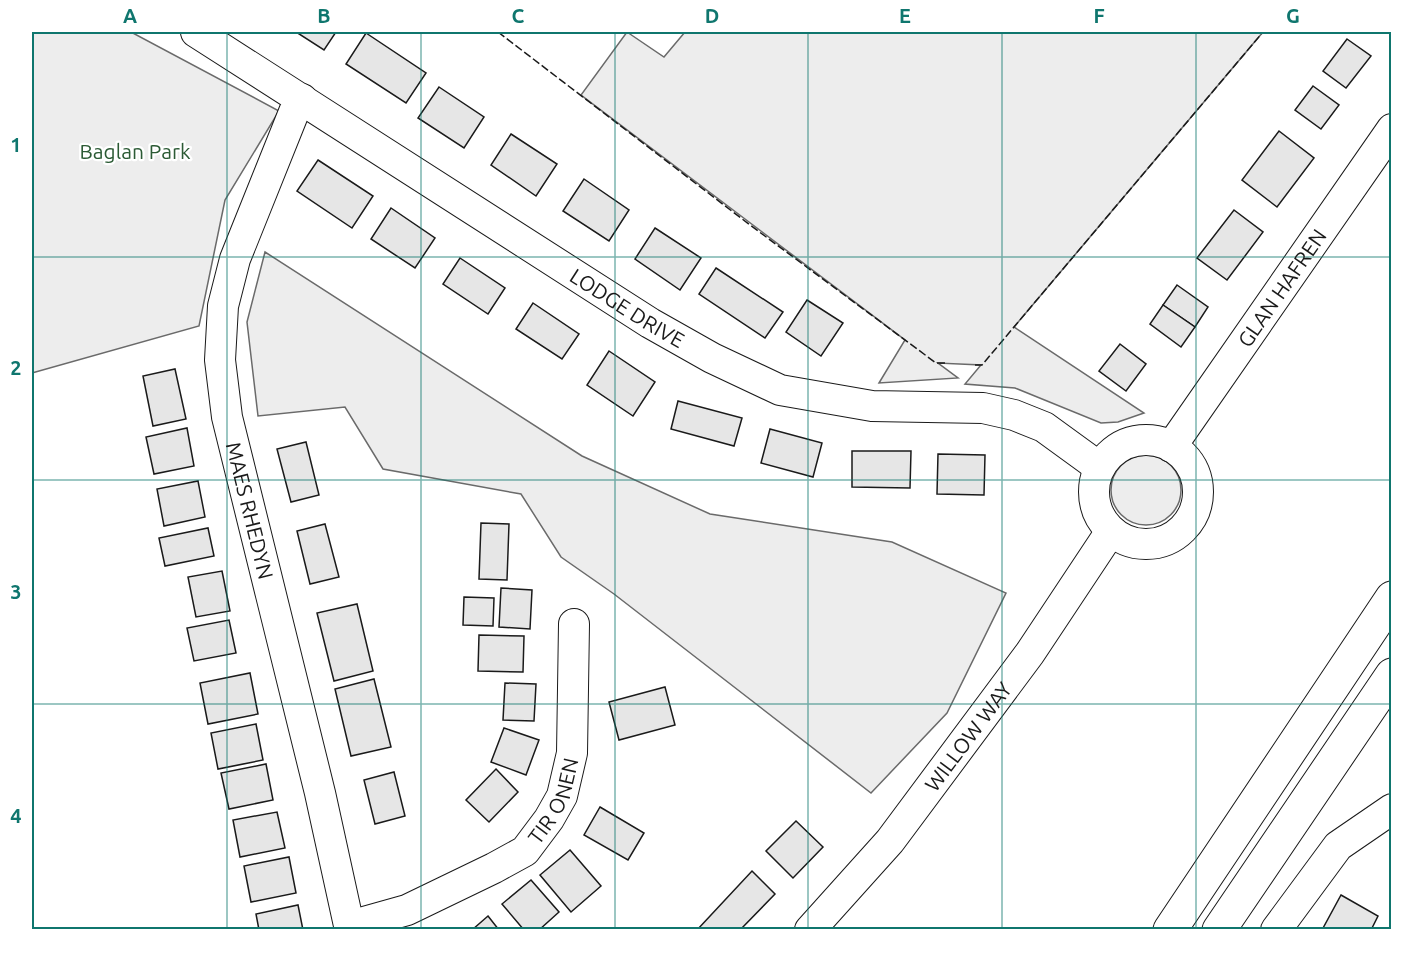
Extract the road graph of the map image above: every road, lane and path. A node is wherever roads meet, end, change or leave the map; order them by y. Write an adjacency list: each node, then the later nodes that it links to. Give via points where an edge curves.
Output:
1 (196, 32): 2 (street, LODGE DRIVE)
2 (302, 99): 5 (street, LODGE DRIVE, via 650,322 712,358 780,390 872,406 983,408 1014,415 1044,428); 11 (street, MAES RHEDYN, via 235,259 223,306 220,360 227,417)
3 (1392, 129): 4 (street, GLAN HAFREN)
4 (1171, 447): 5 (street, via 1139,440 1123,445); 6 (street, via 1193,471 1196,504 1190,519 1179,532 1152,544 1126,540)
5 (1099, 467): 6 (street, via 1095,501 1100,518)
6 (1111, 531): 12 (street, WILLOW WAY, via 1030,653 890,841)
7 (1392, 598): 13 (main road)
8 (574, 624): 11 (street, TIR ONEN, via 572,753 562,796 549,819 525,851 494,868 407,910)
9 (1392, 675): 14 (main road)
10 (1392, 809): 15 (street, via 1338,846)
11 (350, 928)
12 (810, 930)
13 (1170, 930)
14 (1219, 930)
15 (1276, 930)

